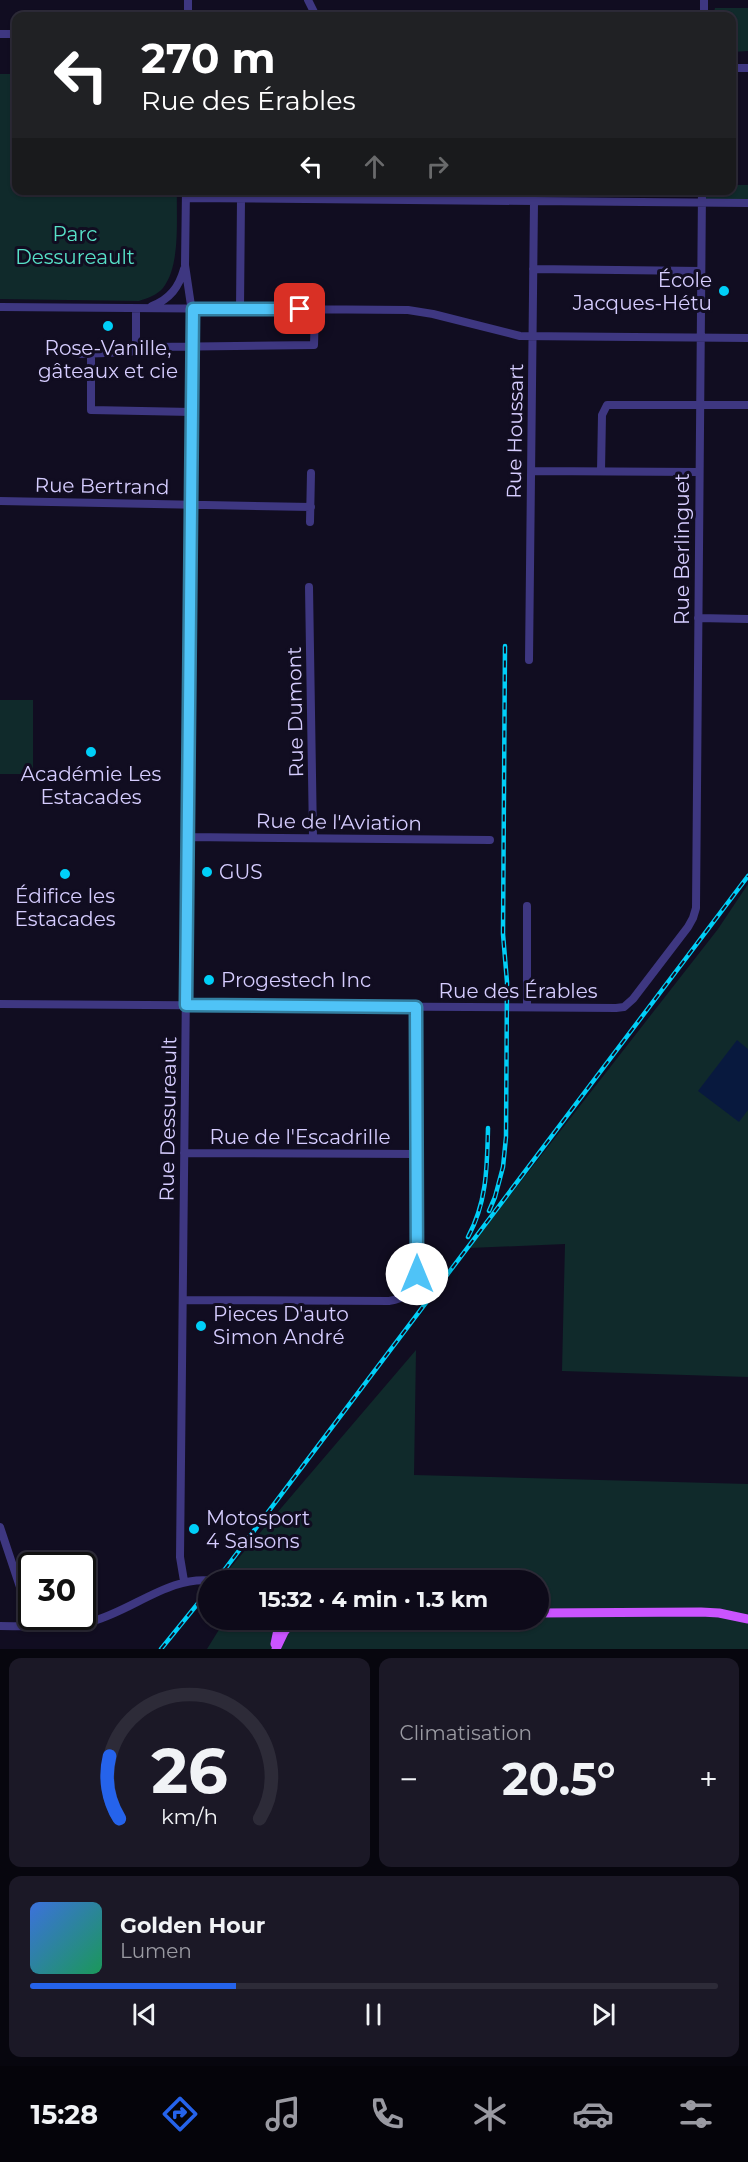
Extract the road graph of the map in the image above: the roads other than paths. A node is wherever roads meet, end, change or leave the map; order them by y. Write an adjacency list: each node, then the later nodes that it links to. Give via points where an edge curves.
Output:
1 (186, 195): 11 (street, Rue Dessureault)
2 (197, 195): 6 (street)
3 (310, 195): 6 (street); 7 (street)
4 (404, 195): 7 (street)
5 (702, 195): 9 (street, Rue Berlinguet)
6 (241, 199): 17 (street)
7 (406, 200): 8 (street)
8 (534, 202): 9 (street); 12 (street, Rue Houssart)
9 (702, 202): 10 (street); 13 (street, Rue Berlinguet)
10 (748, 203)
11 (185, 265): 15 (street, via 173,293 160,303); 16 (street, Rue Dessureault)
12 (533, 268): 13 (street); 19 (street, Rue Houssart)
13 (701, 271): 20 (street, Rue Berlinguet)
14 (0, 307): 15 (street)
15 (140, 309): 16 (street); 23 (street)
16 (193, 309): 17 (street); 22 (street, Rue Dessureault)
17 (240, 309): 18 (street)
18 (315, 309): 19 (street, via 416,311 503,333); 22 (street, via 314,345)
19 (532, 336): 20 (street); 29 (street, Rue Houssart)
20 (700, 338): 21 (street); 26 (street, Rue Berlinguet)
21 (748, 338)
22 (193, 346): 23 (street); 28 (street, Rue Dessureault)
23 (136, 350): 25 (street)
24 (80, 354): 25 (street)
25 (91, 354): 28 (street, via 91,410)
26 (700, 405): 27 (street); 30 (street, via 607,405 602,414); 31 (street, Rue Berlinguet)
27 (748, 405)
28 (192, 412): 34 (street, Rue Dessureault)
29 (531, 471): 30 (street); 40 (street, Rue Houssart)
30 (601, 471): 31 (street)
31 (699, 472): 38 (street, Rue Berlinguet)
32 (312, 473): 35 (street)
33 (0, 501): 34 (street, Rue Bertrand)
34 (191, 504): 35 (street, Rue Bertrand); 41 (street, Rue Dessureault)
35 (311, 507): 36 (street)
36 (310, 522)
37 (309, 586): 42 (street, Rue Dumont)
38 (698, 618): 39 (street); 45 (street, Rue Berlinguet)
39 (748, 619)
40 (529, 660)
41 (188, 837): 42 (street, Rue de l'Aviation); 47 (street, Rue Dessureault)
42 (313, 837): 43 (street, Rue de l'Aviation)
43 (490, 840)
44 (527, 906): 49 (street)
45 (696, 908): 49 (street, Rue des Érables, via 688,927 624,1006)
46 (0, 1004): 47 (street, Rue des Érables)
47 (186, 1005): 48 (street, Rue des Érables); 50 (street, Rue Dessureault)
48 (416, 1007): 49 (street, Rue des Érables); 51 (street)
49 (527, 1007)
50 (184, 1153): 51 (street, Rue de l'Escadrille); 52 (street, Rue Dessureault)
51 (417, 1154): 52 (street, via 417,1274 404,1297 389,1301)
52 (183, 1300): 56 (street, Rue Dessureault, via 180,1560)
53 (0, 1527): 54 (street)
54 (3, 1548): 57 (street)
55 (198, 1579): 56 (street)
56 (184, 1581): 60 (street)
57 (18, 1587)
58 (549, 1613): 59 (main road, via 707,1612)
59 (748, 1619)
60 (96, 1621)
61 (0, 1626): 62 (street)
62 (18, 1626)
63 (278, 1630): 65 (main road)
64 (286, 1630): 65 (main road)
65 (275, 1649)

